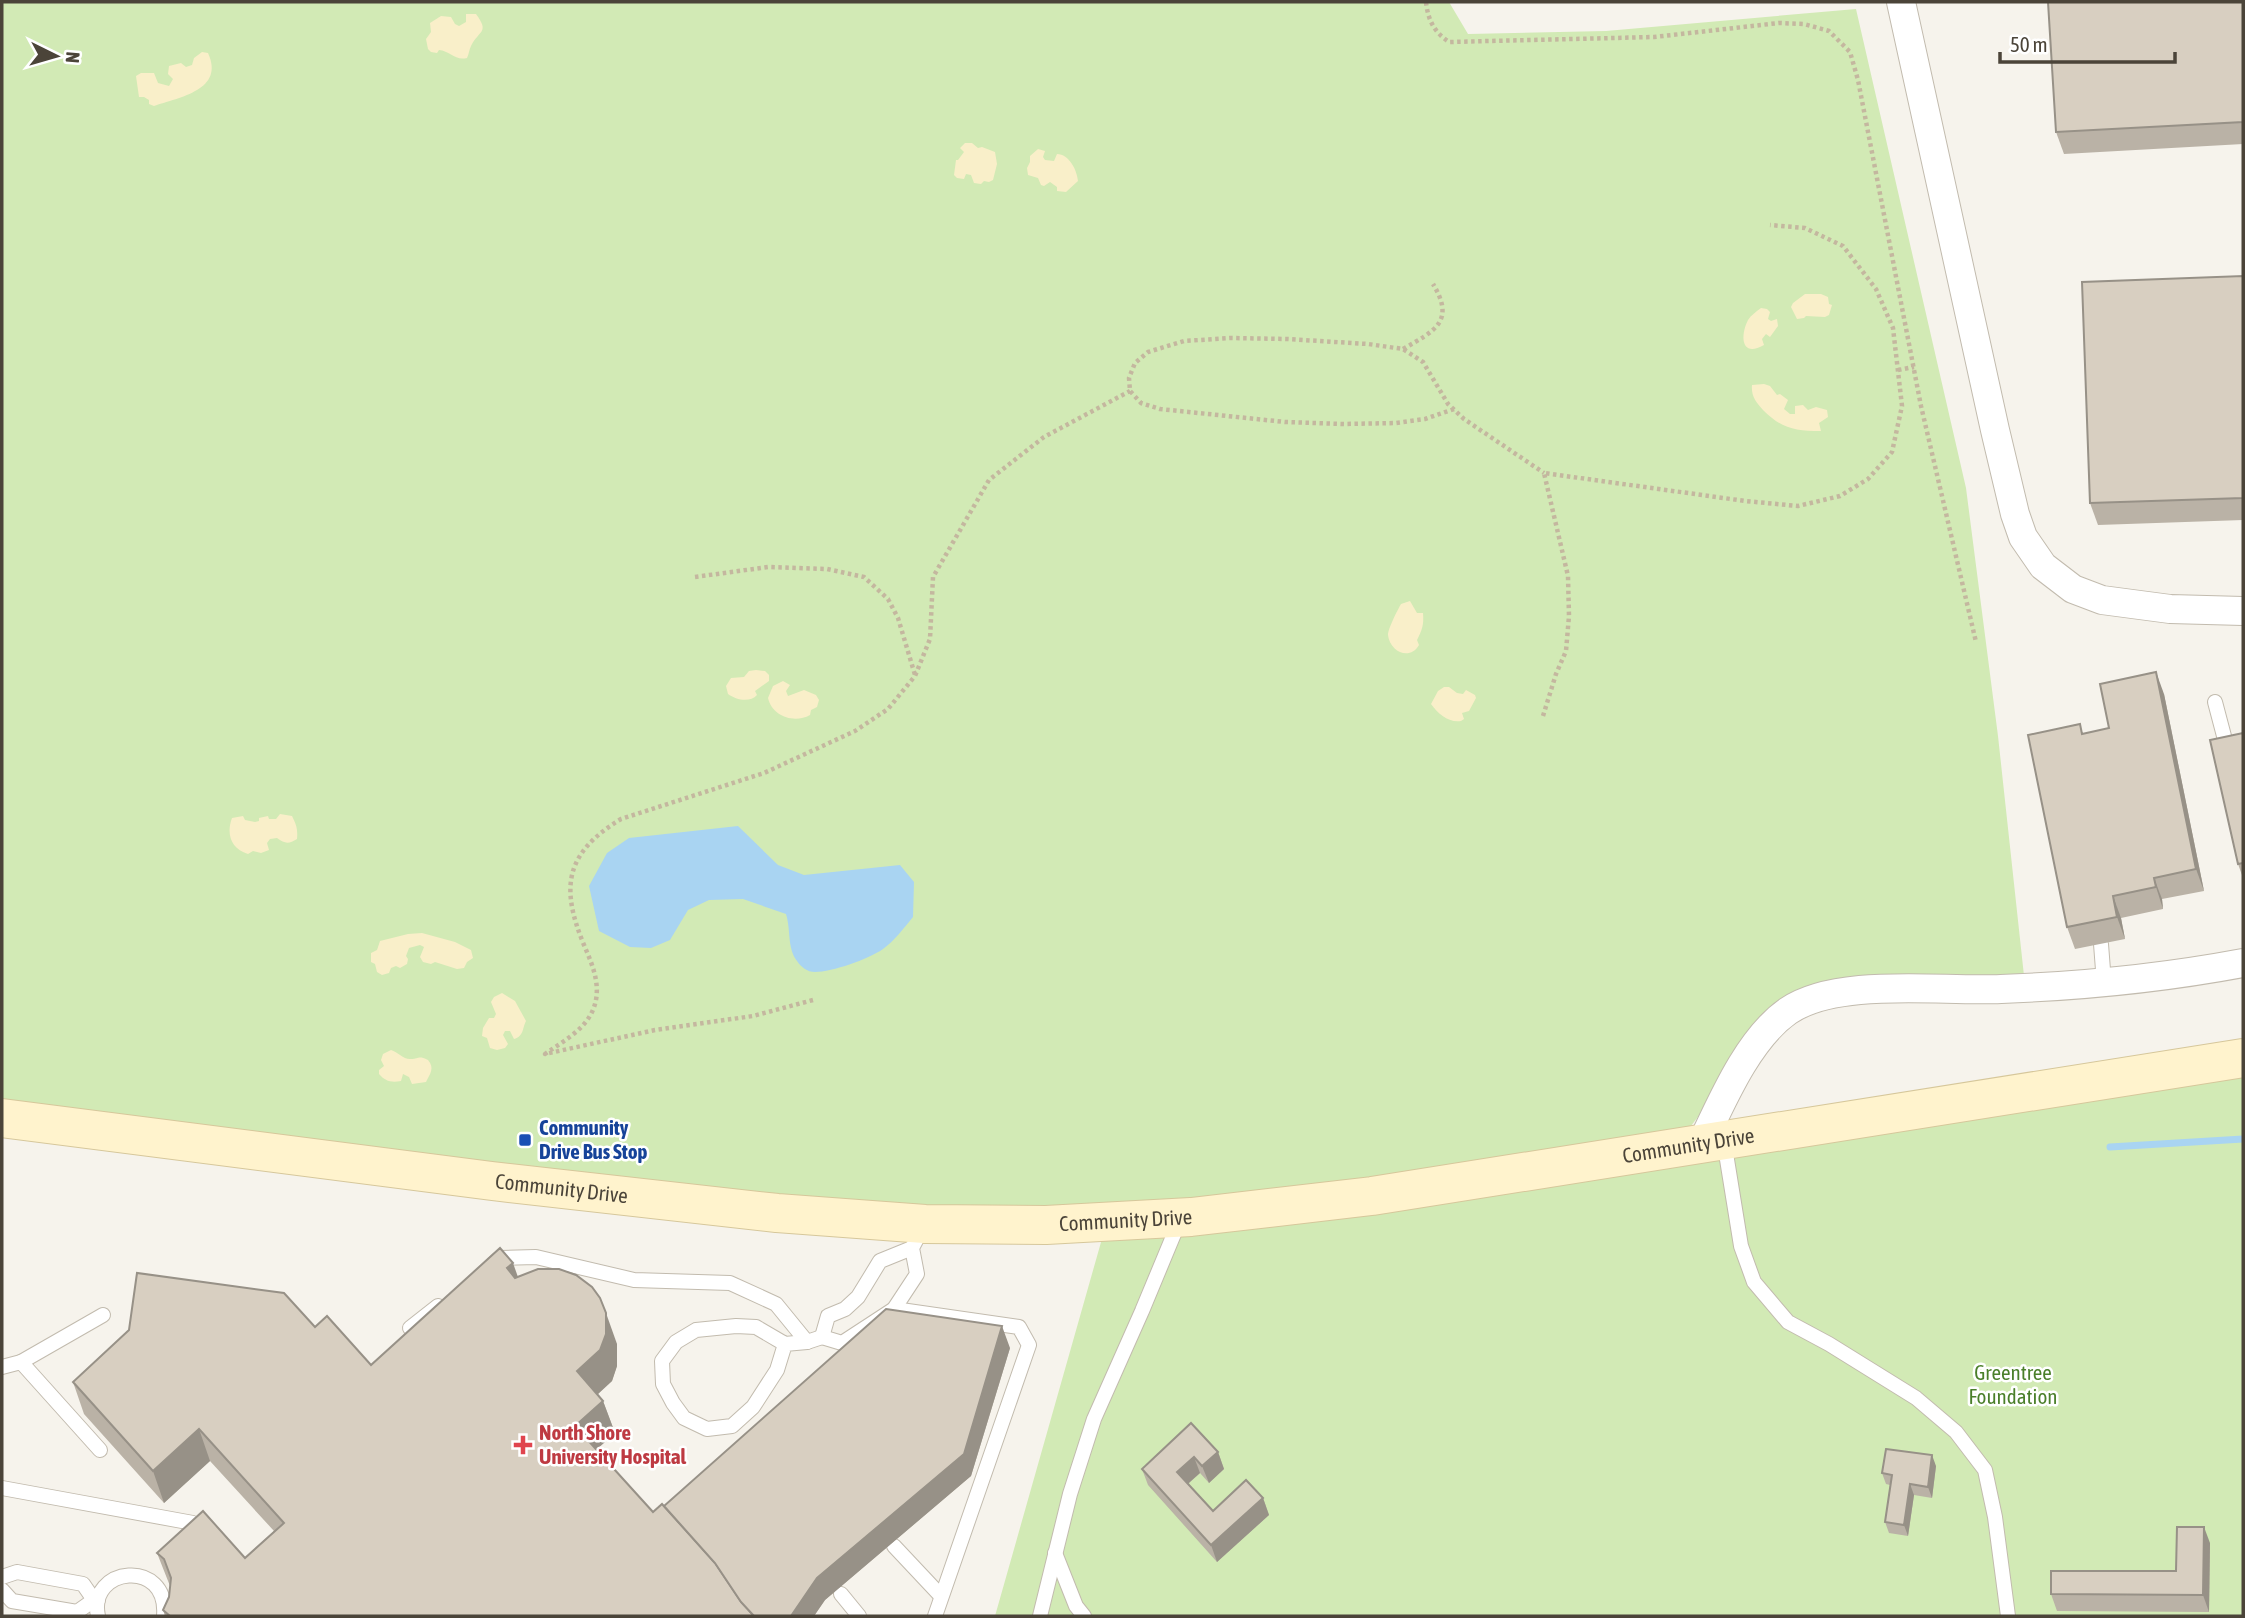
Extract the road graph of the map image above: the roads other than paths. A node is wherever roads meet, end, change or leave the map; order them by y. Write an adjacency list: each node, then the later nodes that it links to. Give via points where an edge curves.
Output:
1 (1901, 2): 2 (street, via 1995,430 2023,537 2043,566 2073,589 2102,600 2170,609)
2 (2243, 611)
3 (2215, 702): 4 (lane)
4 (2230, 759)
5 (2101, 944): 7 (lane)
6 (2243, 963): 7 (street)
7 (2104, 983): 10 (street, via 1857,989 1814,997 1787,1012 1747,1056 1736,1074)
8 (2243, 1058): 10 (main road, Community Drive)
9 (2, 1118): 12 (main road, Community Drive, via 777,1213)
10 (1713, 1141): 11 (main road, Community Drive, via 1371,1196); 39 (lane, via 1754,1282 1788,1322 1916,1398 1956,1432 1985,1470)
11 (1181, 1217): 12 (main road, Community Drive); 27 (lane, via 1094,1419)
12 (918, 1236): 15 (lane, via 917,1274); 18 (lane, via 880,1261 859,1297 828,1316)
13 (480, 1274): 19 (lane, via 500,1258 536,1256 634,1280 730,1283 776,1304)
14 (450, 1297): 17 (lane)
15 (894, 1308): 18 (lane, via 842,1343); 31 (lane, via 1019,1327 1029,1345)
16 (103, 1315): 21 (lane)
17 (410, 1328)
18 (822, 1337): 19 (lane)
19 (807, 1342): 20 (lane)
20 (785, 1344): 20 (lane, via 757,1327 696,1330 676,1342 662,1362 663,1384 684,1418 708,1429 732,1426 753,1407 777,1370)
21 (21, 1363): 22 (lane); 23 (lane)
22 (2, 1367)
23 (100, 1450)
24 (2, 1488): 25 (lane)
25 (193, 1523)
26 (894, 1546): 31 (lane)
27 (1055, 1553): 37 (lane); 38 (lane)
28 (2, 1577): 32 (lane, via 17,1572 83,1584)
29 (2, 1590): 32 (lane, via 12,1601 76,1612)
30 (841, 1594): 35 (lane)
31 (941, 1597): 36 (lane)
32 (96, 1600): 33 (lane); 34 (lane, via 111,1581 133,1574 154,1583 161,1592)
33 (98, 1616)
34 (164, 1616)
35 (859, 1616)
36 (935, 1616)
37 (1040, 1616)
38 (1084, 1616)
39 (2008, 1616)

